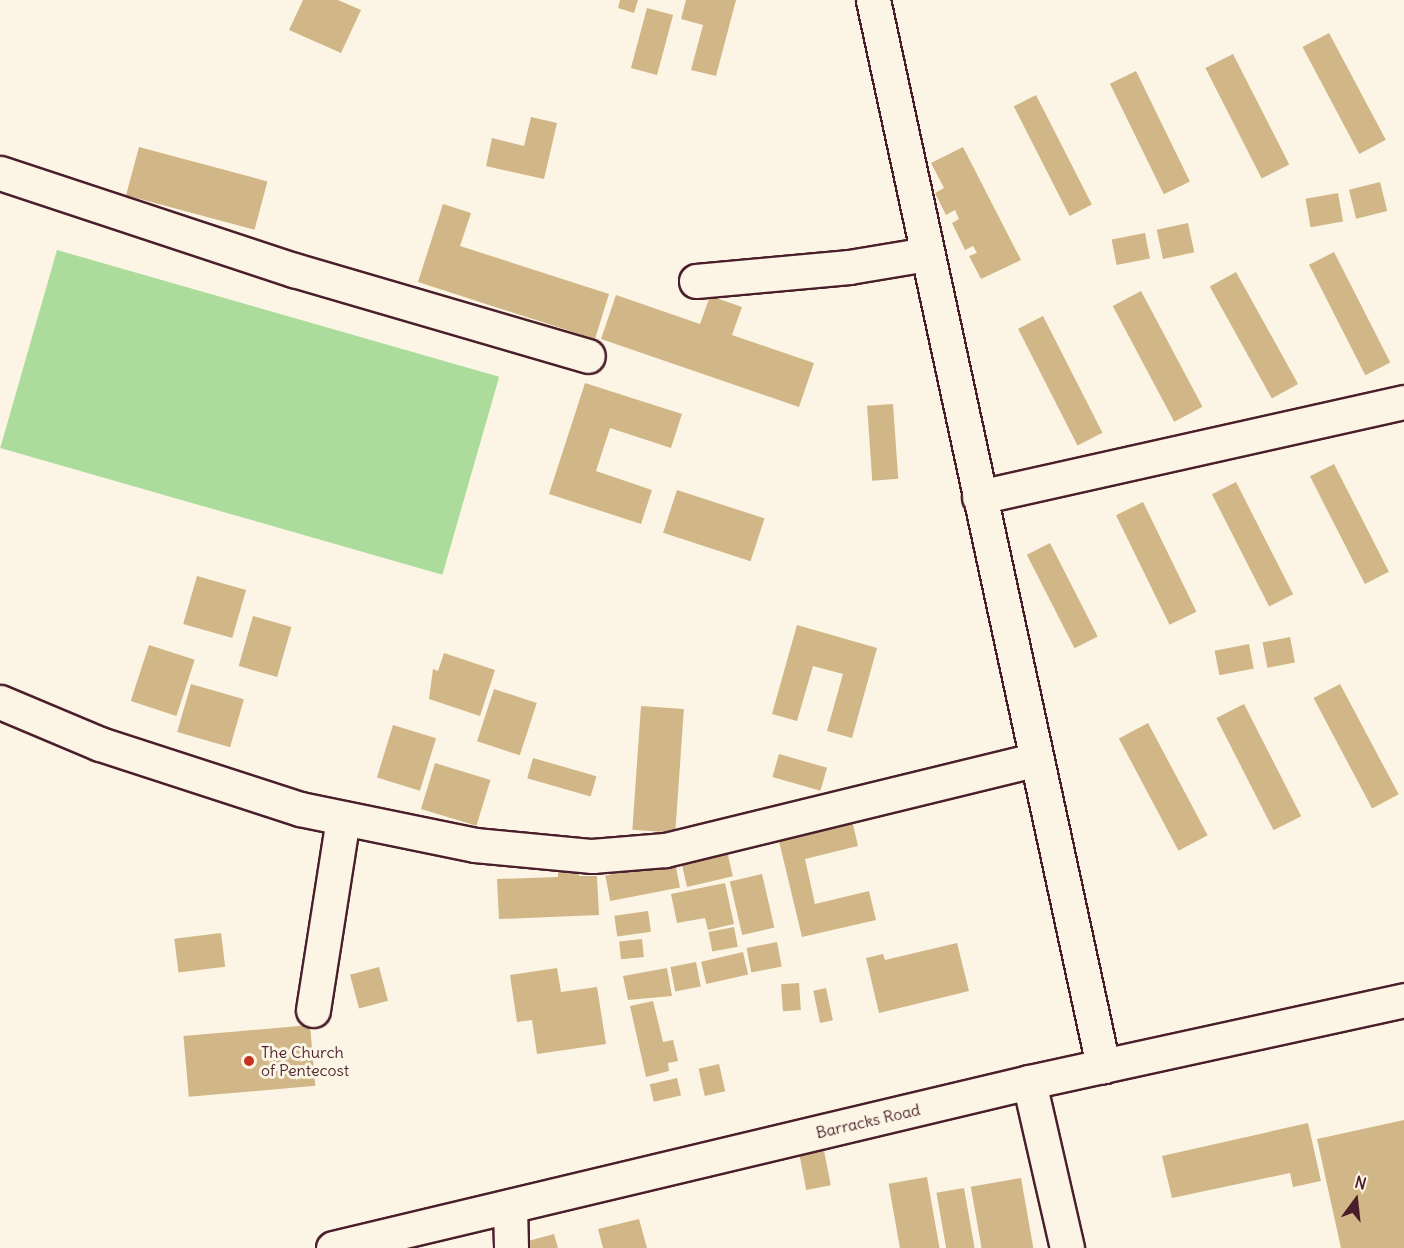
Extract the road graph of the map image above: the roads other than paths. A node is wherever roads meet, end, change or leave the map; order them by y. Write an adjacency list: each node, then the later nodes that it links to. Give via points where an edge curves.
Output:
1 (873, 0): 3 (street)
2 (0, 173): 5 (street, via 294,270)
3 (927, 254): 4 (street, via 826,269); 7 (street)
4 (696, 281)
5 (588, 356)
6 (1404, 402): 7 (street)
7 (979, 497): 9 (street)
8 (0, 702): 10 (street, via 100,744 256,797)
9 (1034, 760): 10 (street, via 665,850 628,855 592,856 475,844); 13 (street)
10 (343, 818): 12 (street)
11 (1404, 1000): 13 (street, Barracks Road)
12 (313, 1010)
13 (1103, 1066): 14 (street, Barracks Road)
14 (1029, 1082): 15 (street, Barracks Road); 18 (street)
15 (510, 1206): 16 (street, Barracks Road); 17 (street)
16 (333, 1248)
17 (511, 1248)
18 (1067, 1248)

